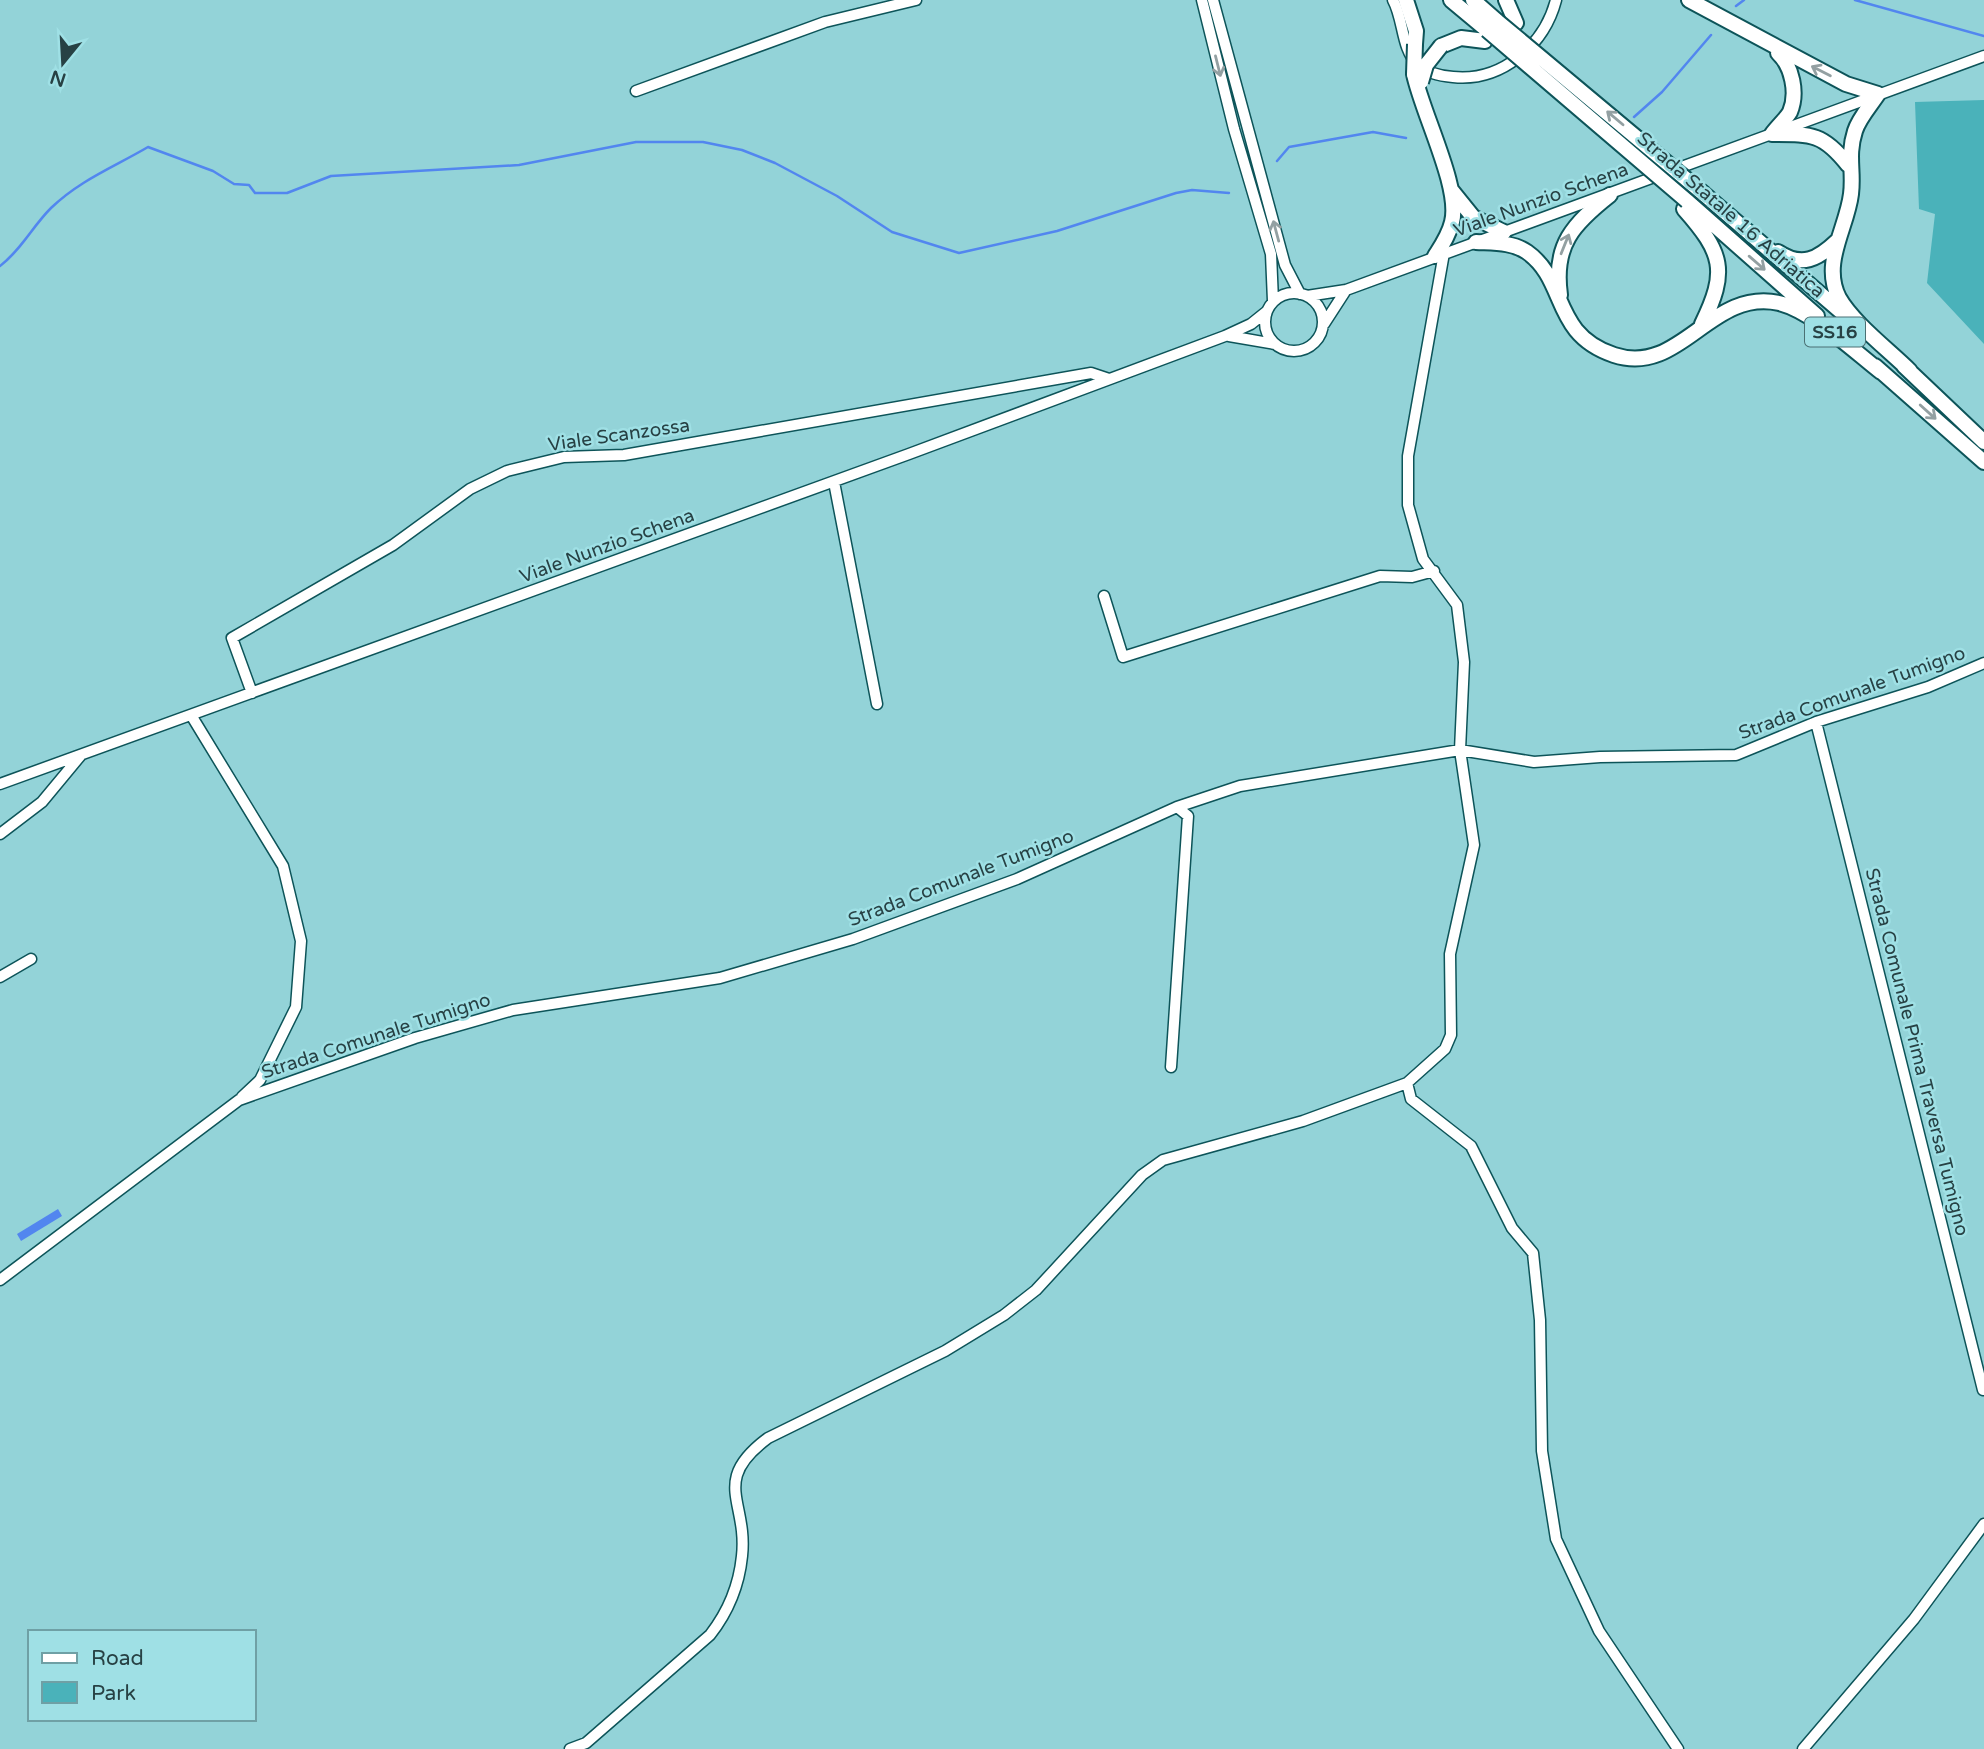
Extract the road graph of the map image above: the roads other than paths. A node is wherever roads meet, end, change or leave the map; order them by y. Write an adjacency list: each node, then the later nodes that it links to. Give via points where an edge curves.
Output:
1 (916, 0): 16 (street, via 815,25)
2 (1202, 0): 30 (street, one-way to 30, via 1271,254)
3 (1213, 0): 29 (street, one-way to 3, via 1285,265)
4 (1393, 0): 9 (street, via 1408,51 1419,65 1434,74 1476,79 1505,69 1540,35 1552,18)
5 (1406, 0): 15 (highway, bridge, via 1416,31)
6 (1451, 0): 11 (highway, Strada Statale 16 Adriatica / SS16)
7 (1473, 0): 11 (highway, Strada Statale 16 Adriatica / SS16)
8 (1506, 0): 14 (highway, bridge, via 1516,23)
9 (1556, 0)
10 (1689, 0): 12 (highway)
11 (1490, 31): 14 (highway, Strada Statale 16 Adriatica / SS16, bridge); 15 (highway, bridge, via 1441,46); 22 (highway, Strada Statale 16 Adriatica / SS16, bridge)
12 (1766, 43): 17 (highway, one-way to 12, via 1846,84); 18 (highway, via 1787,62 1794,90 1790,111)
13 (1984, 56): 17 (street, Viale Nunzio Schena)
14 (1566, 77): 23 (highway, Strada Statale 16 Adriatica / SS16, one-way to 14, bridge)
15 (1418, 83): 20 (highway)
16 (636, 92)
17 (1878, 94): 18 (street, Viale Nunzio Schena); 19 (highway, via 1856,128)
18 (1772, 134): 19 (highway, via 1810,134 1831,143); 21 (street, Viale Nunzio Schena)
19 (1848, 165): 25 (highway, via 1850,202)
20 (1452, 191): 24 (highway, via 1473,217); 27 (highway, via 1454,219)
21 (1610, 195): 24 (street, Viale Nunzio Schena); 31 (highway, one-way to 21, via 1558,278 1562,250 1572,229)
22 (1683, 202): 34 (highway, via 1709,237 1718,262 1717,295); 38 (highway, Strada Statale 16 Adriatica / SS16, one-way to 38)
23 (1738, 225): 25 (highway, via 1786,257 1806,262 1820,257); 37 (highway, Strada Statale 16 Adriatica / SS16)
24 (1504, 232): 26 (street, Viale Nunzio Schena)
25 (1837, 241): 37 (highway, via 1833,279 1840,299)
26 (1476, 242): 27 (street, Viale Nunzio Schena); 31 (highway, via 1526,251 1543,266)
27 (1439, 255): 28 (street, Viale Nunzio Schena); 43 (street, via 1408,456 1408,506 1423,559)
28 (1346, 289): 29 (street, Viale Nunzio Schena); 33 (street)
29 (1304, 295): 30 (street, via 1282,295); 33 (street, via 1318,304)
30 (1273, 301): 32 (street)
31 (1562, 310): 34 (highway, via 1573,330 1590,344 1636,359 1661,353)
32 (1266, 312): 35 (street, Viale Nunzio Schena); 36 (street, via 1268,337)
33 (1324, 324): 36 (street, via 1318,339 1303,350 1293,352)
34 (1702, 326): 38 (highway, via 1723,311 1749,302 1780,303 1810,318)
35 (1225, 336): 36 (street, Viale Nunzio Schena); 39 (street, Viale Nunzio Schena)
36 (1275, 344)
37 (1910, 371): 40 (highway, Strada Statale 16 Adriatica / SS16)
38 (1881, 372): 41 (highway, Strada Statale 16 Adriatica / SS16, one-way to 41)
39 (1110, 379): 42 (street, Viale Nunzio Schena); 46 (street, Viale Scanzossa, via 1091,373 624,455 564,457 507,471 470,489 393,545 232,638)
40 (1984, 442)
41 (1984, 462)
42 (834, 482): 46 (street, Viale Nunzio Schena); 47 (street)
43 (1434, 571): 44 (street, via 1412,577 1380,576 1123,657); 50 (street, via 1457,605 1464,662)
44 (1104, 596)
45 (1984, 663): 49 (street, Strada Comunale Tumigno, via 1927,687)
46 (252, 693): 48 (street, Viale Nunzio Schena)
47 (877, 704)
48 (191, 715): 51 (street, Viale Nunzio Schena); 59 (street, via 283,866 301,941 296,1007 260,1080)
49 (1816, 722): 50 (street, Strada Comunale Tumigno, via 1736,755 1534,762); 61 (street, Strada Comunale Prima Traversa Tumigno)
50 (1460, 750): 53 (street, Strada Comunale Tumigno, via 1240,786); 58 (street, via 1474,845 1450,954 1451,1035 1445,1049)
51 (81, 755): 52 (street, Viale Nunzio Schena); 54 (street, via 42,802)
52 (0, 784)
53 (1177, 807): 57 (street, via 1188,816); 59 (street, Strada Comunale Tumigno, via 1017,879 853,939 720,978 513,1010 415,1038)
54 (0, 834)
55 (31, 959): 56 (street)
56 (0, 977)
57 (1171, 1066)
58 (1407, 1083): 63 (street, via 1303,1121 1163,1160 1142,1175 1036,1290 1004,1315 945,1351 804,1419 746,1454 736,1483 743,1554 726,1615 710,1636 586,1743); 64 (street, via 1411,1099 1471,1146 1512,1228 1533,1253 1540,1320 1542,1451 1556,1539 1599,1631)
59 (239, 1100): 60 (street, Strada Comunale Tumigno)
60 (0, 1280)
61 (1983, 1390)
62 (1984, 1524): 65 (street, via 1914,1619)
63 (570, 1749)
64 (1678, 1749)
65 (1803, 1749)

